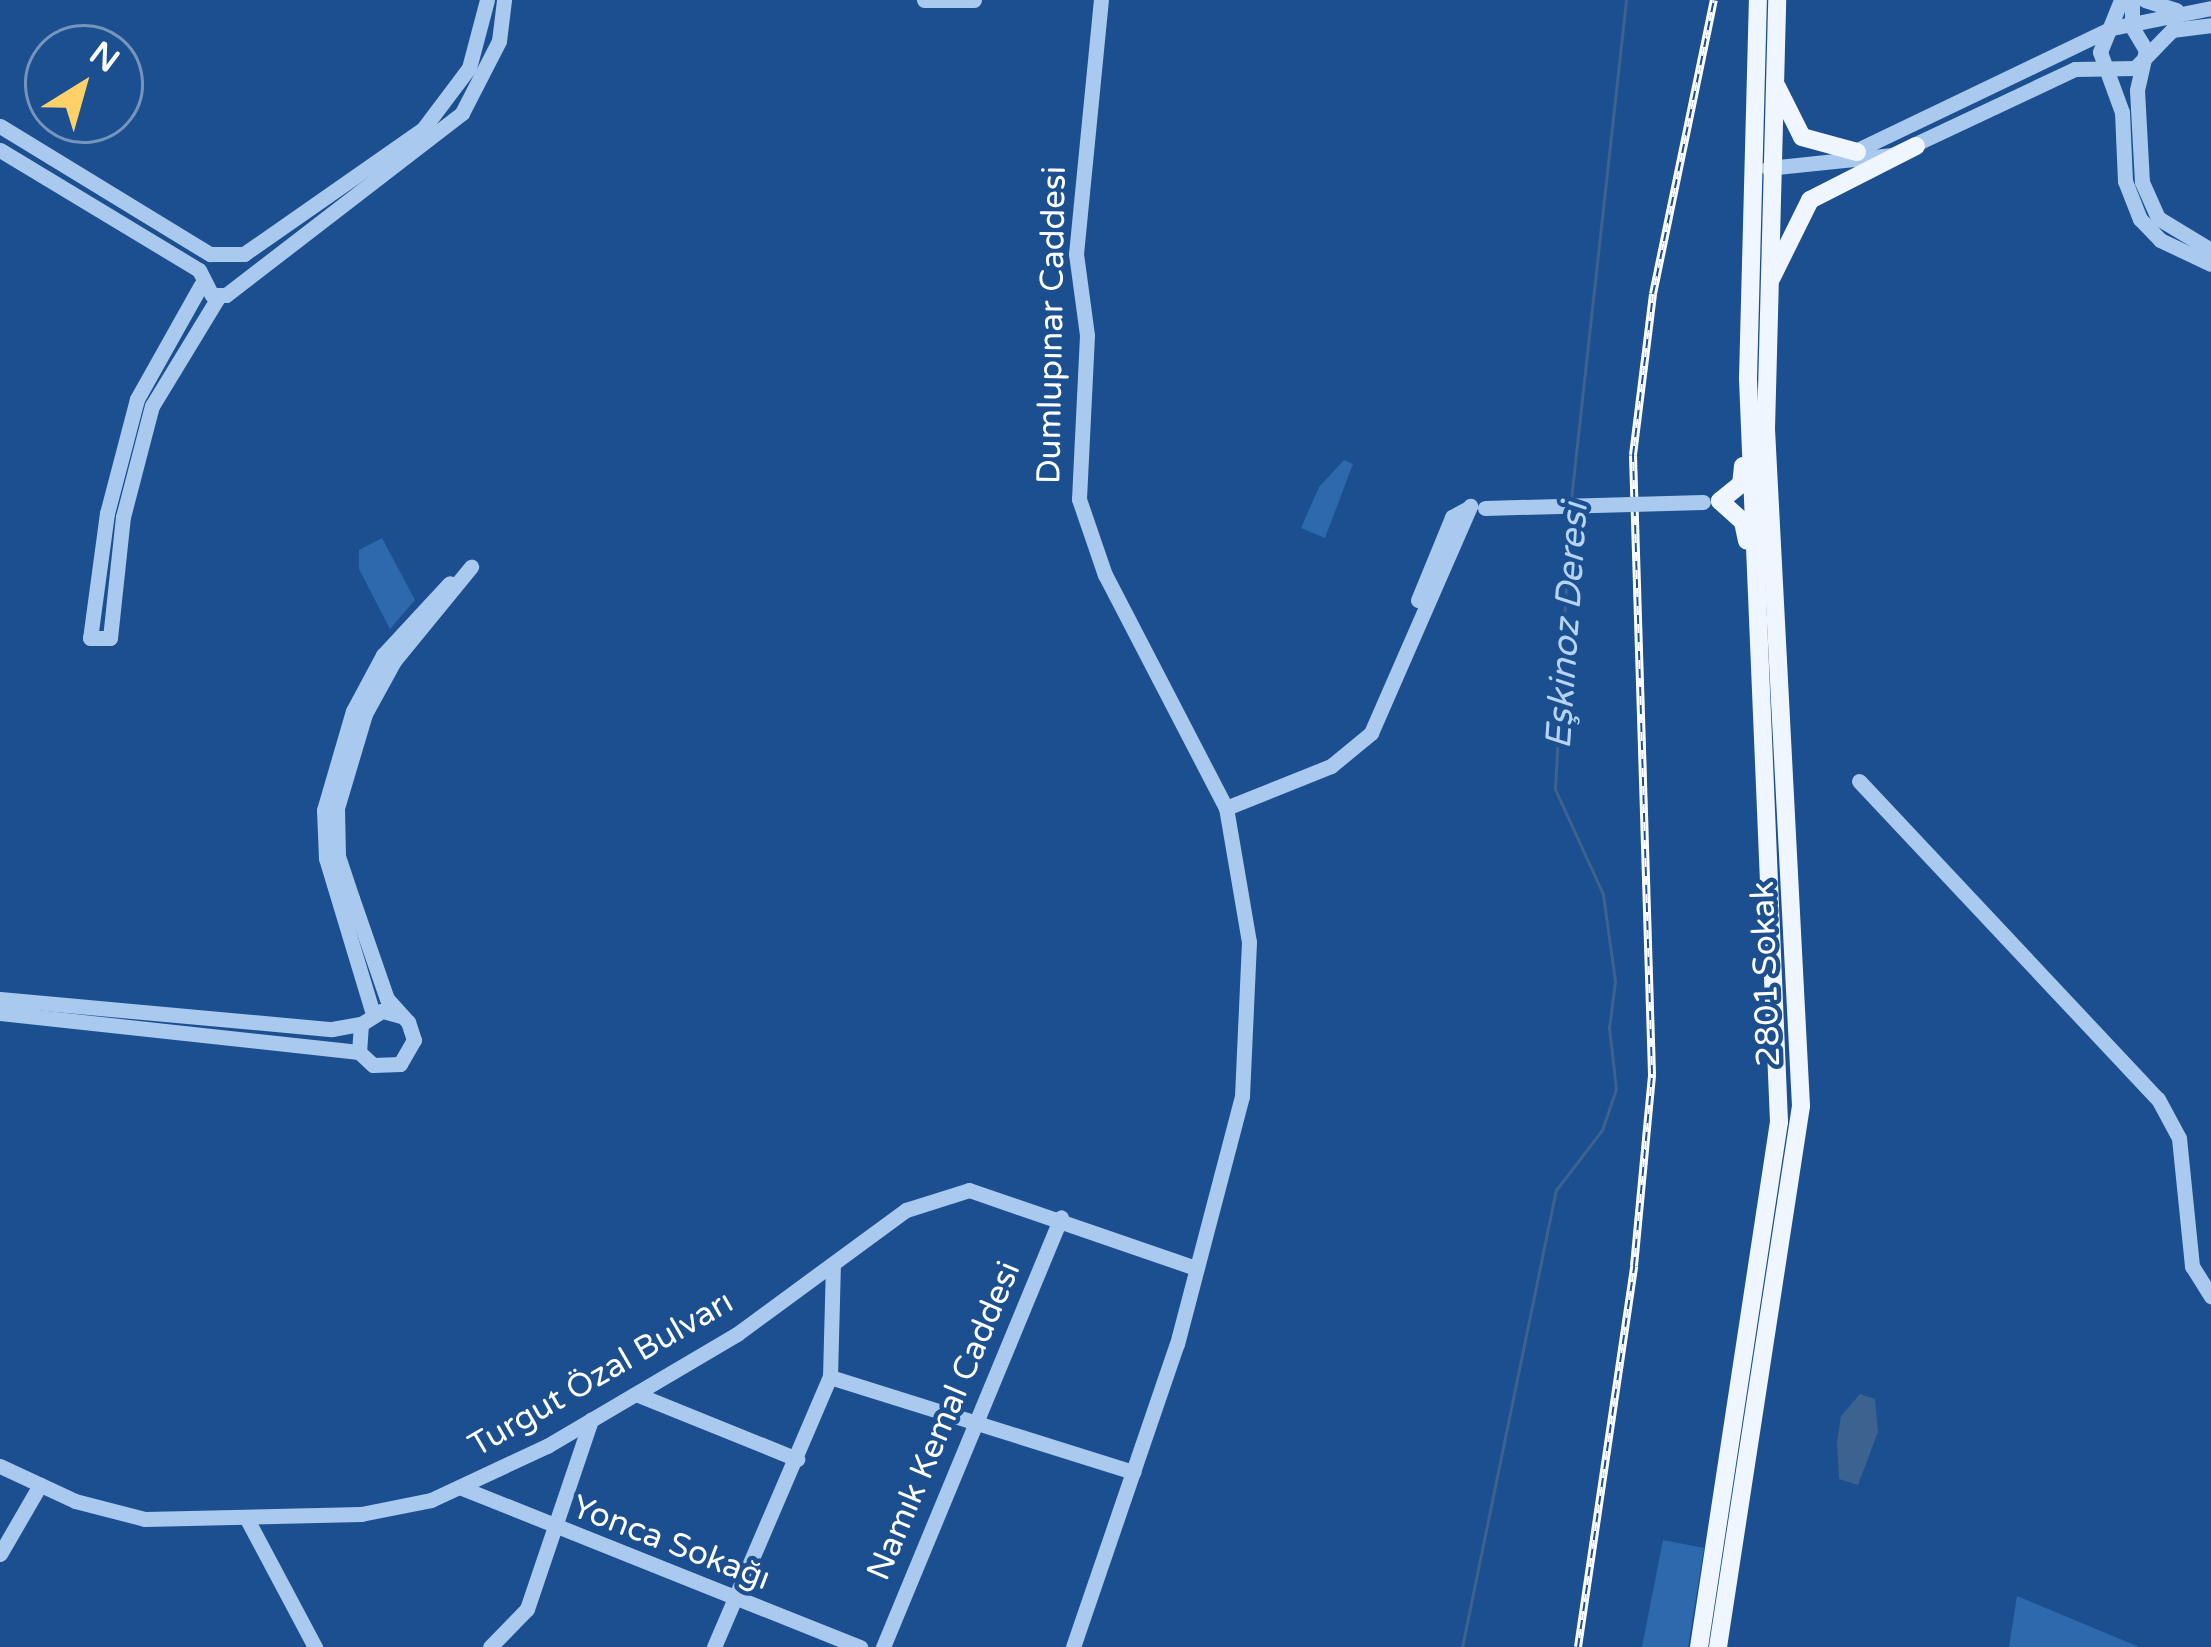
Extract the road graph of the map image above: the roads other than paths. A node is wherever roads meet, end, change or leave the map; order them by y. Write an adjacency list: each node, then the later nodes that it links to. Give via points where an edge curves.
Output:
1 (487, 0): 27 (street, via 469,68 423,129 252,251)
2 (504, 0): 30 (street, via 499,41 462,113)
3 (924, 0): 4 (street)
4 (974, 0)
5 (1101, 0): 38 (street, Dumlupınar Caddesi, via 1076,254 1087,335 1078,499 1105,575)
6 (1758, 0): 23 (main road); 24 (main road)
7 (1777, 0): 18 (main road)
8 (2121, 0): 15 (street)
9 (2132, 0): 14 (street)
10 (2145, 0): 12 (street)
11 (2211, 8): 12 (street)
12 (2179, 10): 14 (street)
13 (2211, 25): 16 (street, via 2173,30)
14 (2132, 27): 15 (street); 16 (street, via 2145,43)
15 (2112, 28): 17 (street, via 2100,45); 22 (street)
16 (2144, 57): 17 (street, via 2128,70); 25 (street, via 2137,90 2142,182 2158,218)
17 (2113, 68): 20 (street, via 2075,68); 28 (street, via 2125,181 2140,219 2160,240)
18 (1773, 69): 22 (main road, via 1792,128 1812,143); 23 (main road)
19 (0, 126): 26 (street)
20 (1916, 146): 23 (street, via 1829,166); 31 (main road, via 1810,200)
21 (0, 150): 29 (street)
22 (1857, 152): 23 (street)
23 (1767, 163): 24 (main road); 31 (main road, 2801 Sokak)
24 (1748, 189): 33 (main road)
25 (2211, 250)
26 (210, 254): 27 (street); 29 (street)
27 (229, 254): 30 (street)
28 (2211, 264)
29 (200, 278): 32 (street); 32 (street, via 136,399 111,494 90,638 110,638 123,517 152,406)
30 (242, 280): 32 (street)
31 (1766, 292): 34 (main road, 2801 Sokak)
32 (219, 296)
33 (1748, 378): 34 (main road, 2801 Sokak); 35 (main road, via 1744,479)
34 (1761, 499): 35 (street); 36 (main road, 2801 Sokak); 68 (main road, 2801 Sokak, via 1802,1106)
35 (1711, 502): 36 (main road, via 1743,521); 38 (street, bridge, via 1478,507 1371,733 1331,766)
36 (1757, 598): 67 (main road, 2801 Sokak, via 1780,1122)
37 (1859, 781): 47 (street, via 2158,1099 2179,1138 2192,1266)
38 (1224, 804): 46 (street, Dumlupınar Caddesi, via 1248,976 1242,1096)
39 (0, 999): 42 (street, via 332,1029)
40 (0, 1013): 43 (street)
41 (401, 1016): 42 (street); 42 (street, via 387,999 338,856 337,808 364,714 394,662 471,567 431,597 383,656 348,724 324,810 326,858); 43 (street, via 414,1040 400,1064 382,1068)
42 (367, 1019): 43 (street)
43 (359, 1052)
44 (1061, 1217): 45 (street, Turgut Özal Bulvarı, via 969,1190 906,1210); 46 (street, Turgut Özal Bulvarı); 51 (street, Namık Kemal Caddesi)
45 (833, 1264): 48 (street); 49 (street, Turgut Özal Bulvarı)
46 (1196, 1268): 54 (street, Dumlupınar Caddesi)
47 (2211, 1297)
48 (830, 1377): 51 (street); 52 (street)
49 (636, 1394): 50 (street, Turgut Özal Bulvarı); 52 (street)
50 (591, 1420): 56 (street, Turgut Özal Bulvarı); 58 (street)
51 (974, 1426): 54 (street); 65 (street, Namık Kemal Caddesi)
52 (797, 1459): 60 (street)
53 (0, 1466): 55 (street, Turgut Özal Bulvarı)
54 (1134, 1472): 66 (street, Dumlupınar Caddesi)
55 (40, 1485): 57 (street, Turgut Özal Bulvarı, via 120,1515); 59 (street)
56 (463, 1488): 57 (street, Turgut Özal Bulvarı, via 401,1508); 58 (street, Yonca Sokağı)
57 (248, 1521): 61 (street)
58 (553, 1530): 60 (street, Yonca Sokağı); 62 (street, via 527,1609)
59 (0, 1554)
60 (732, 1600): 63 (street); 64 (street, Yonca Sokağı)
61 (315, 1647)
62 (490, 1647)
63 (715, 1647)
64 (860, 1647)
65 (883, 1647)
66 (1072, 1647)
67 (1699, 1647)
68 (1718, 1647)

